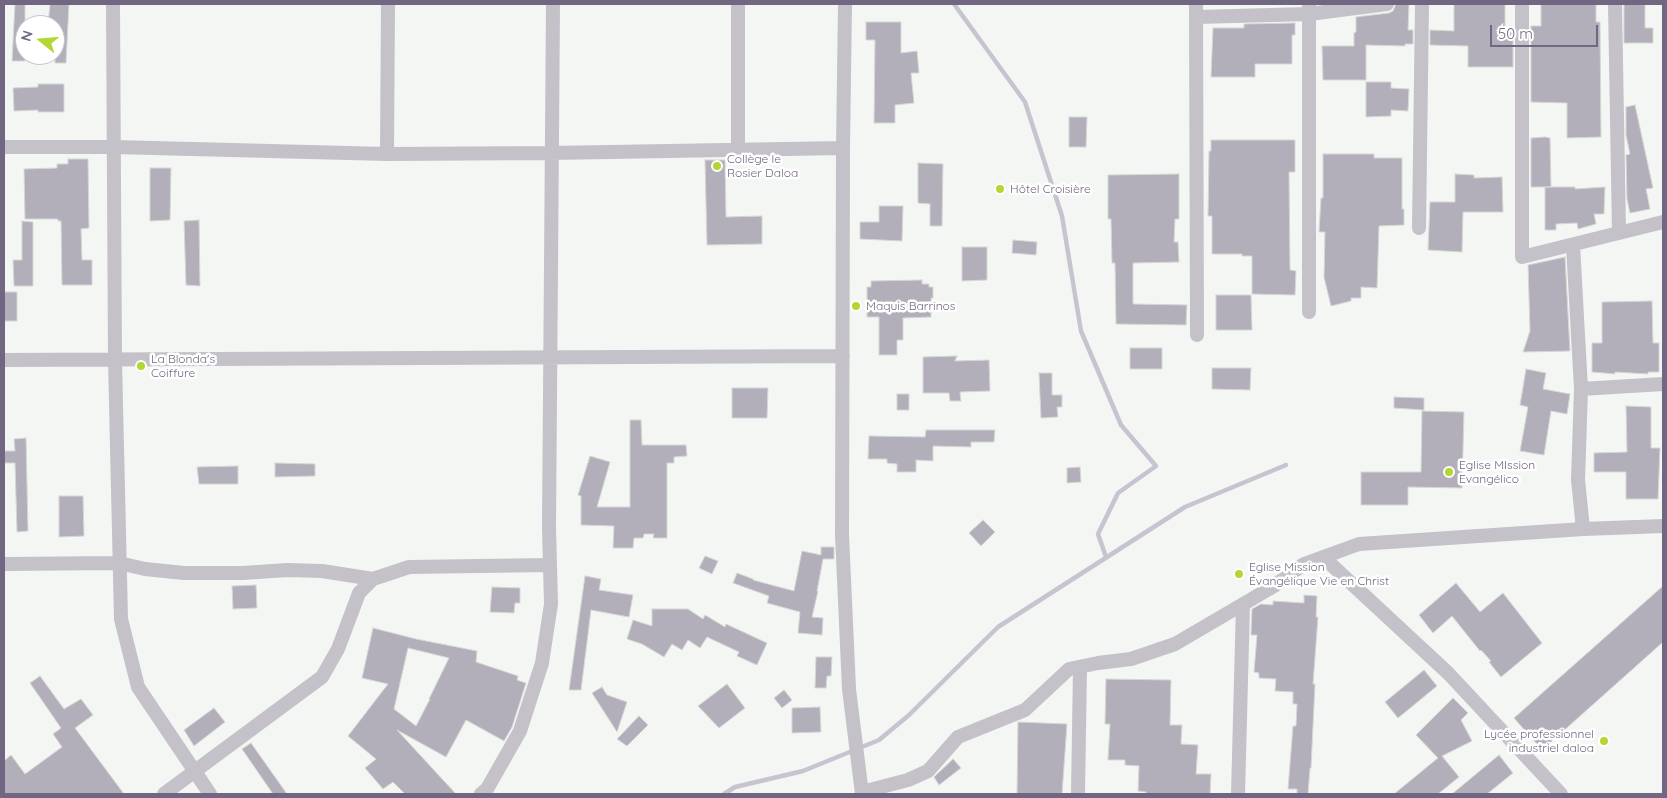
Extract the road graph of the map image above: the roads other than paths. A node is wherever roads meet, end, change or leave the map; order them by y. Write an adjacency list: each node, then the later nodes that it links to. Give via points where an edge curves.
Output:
1 (113, 4): 13 (street)
2 (388, 4): 16 (street)
3 (553, 4): 17 (street)
4 (738, 4): 15 (street)
5 (845, 4): 14 (street)
6 (1387, 4): 10 (street)
7 (1422, 4): 19 (street)
8 (1522, 4): 21 (street, via 1521,254 1525,258)
9 (1615, 4): 20 (street)
10 (1309, 9): 11 (street); 22 (street)
11 (1197, 10): 23 (street)
12 (4, 147): 13 (street)
13 (114, 147): 16 (street); 27 (street)
14 (843, 148): 15 (street); 24 (street)
15 (738, 150): 17 (street)
16 (387, 154): 17 (street)
17 (551, 154): 25 (street)
18 (1663, 222): 20 (street)
19 (1420, 228)
20 (1619, 233): 21 (street)
21 (1573, 245): 29 (street)
22 (1309, 312)
23 (1197, 335)
24 (843, 356): 25 (street); 40 (street, via 842,535 849,689)
25 (550, 358): 27 (street); 35 (street)
26 (4, 360): 27 (street)
27 (115, 360): 33 (street)
28 (1663, 384): 29 (street)
29 (1581, 389): 31 (street, via 1578,480)
30 (1663, 526): 31 (street)
31 (1583, 529): 32 (street, via 1359,544)
32 (1323, 557): 37 (street, via 1304,564); 46 (street, via 1448,673)
33 (119, 563): 34 (street); 36 (street, via 145,570 184,573 296,570); 39 (street, via 121,618 138,687)
34 (4, 564)
35 (550, 564): 36 (street, via 409,567); 43 (street, via 551,604 542,663 520,732)
36 (373, 579): 39 (street, via 359,593 338,649 322,677)
37 (1243, 604): 38 (street, via 1175,644 1131,659); 45 (street)
38 (1080, 667): 40 (street, via 1069,669 1025,710 958,737 928,771); 44 (street)
39 (195, 773): 41 (street); 42 (street)
40 (862, 793)
41 (164, 794)
42 (210, 794)
43 (481, 794)
44 (1078, 794)
45 (1238, 794)
46 (1562, 794)

